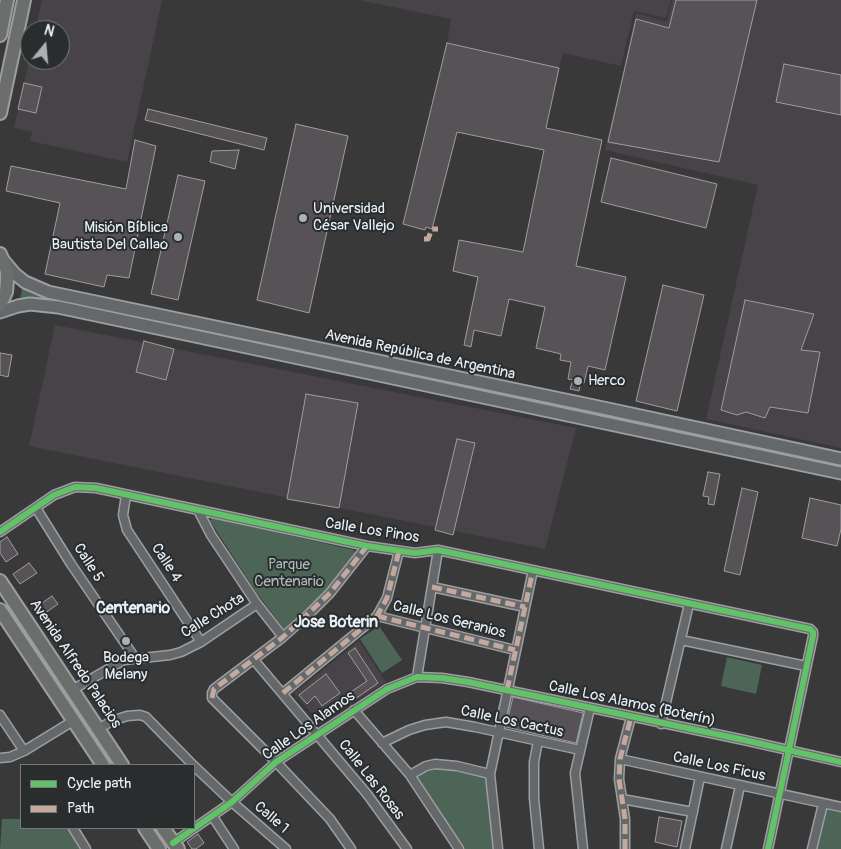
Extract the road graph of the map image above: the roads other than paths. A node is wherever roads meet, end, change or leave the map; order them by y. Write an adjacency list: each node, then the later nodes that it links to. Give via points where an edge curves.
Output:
1 (8, 0): 3 (main road)
2 (24, 0): 4 (main road)
3 (0, 35)
4 (0, 113)
5 (2, 257): 6 (main road, Avenida República de Argentina, via 15,274 35,287); 7 (main road, via 7,281)
6 (81, 300): 9 (main road); 10 (main road, Avenida República de Argentina)
7 (0, 305)
8 (0, 312): 9 (main road, Avenida República de Argentina, via 36,304)
9 (79, 312): 11 (main road, Avenida República de Argentina)
10 (149, 314): 11 (main road); 12 (main road, Avenida República de Argentina)
11 (147, 326): 13 (main road, Avenida República de Argentina)
12 (235, 332): 13 (main road); 14 (main road, Avenida República de Argentina)
13 (232, 344): 16 (main road, Avenida República de Argentina)
14 (813, 454): 15 (main road, Avenida República de Argentina); 16 (main road)
15 (841, 459)
16 (810, 466): 17 (main road, Avenida República de Argentina)
17 (841, 472)
18 (126, 495): 19 (street, Calle Los Pinos, via 75,487 54,495); 20 (street, Calle Los Pinos); 38 (street, Calle 4, via 123,515 127,530)
19 (36, 508): 21 (street, Calle Los Pinos); 40 (street, Calle 5)
20 (198, 510): 22 (street, Calle Los Pinos); 28 (street, via 211,536)
21 (0, 532)
22 (367, 546): 24 (street, Calle Los Pinos); 36 (street, via 330,593)
23 (438, 550): 24 (street, Calle Los Pinos); 25 (street, Calle Los Pinos); 27 (street)
24 (400, 551): 33 (street, via 387,598)
25 (533, 570): 29 (street, Calle Los Pinos); 30 (street)
26 (0, 582): 32 (main road, Avenida Alfredo Palacios)
27 (432, 587): 30 (street); 35 (street)
28 (257, 604): 36 (street); 38 (street, Calle Chota)
29 (689, 604): 37 (street); 42 (street, Calle Los Pinos, via 810,629 812,636)
30 (525, 607): 39 (street)
31 (0, 610): 34 (main road)
32 (22, 614): 34 (main road); 44 (main road, Avenida Alfredo Palacios)
33 (377, 616): 35 (street, Calle Los Geranios); 46 (street)
34 (9, 622): 51 (main road)
35 (424, 628): 39 (street, Calle Los Geranios); 43 (street)
36 (284, 637): 41 (street)
37 (681, 640): 42 (street); 52 (street)
38 (201, 642): 40 (street, Calle Chota, via 170,655)
39 (516, 650): 45 (street)
40 (135, 658): 44 (street, Calle Chota, via 113,665)
41 (254, 660): 46 (street, Calle Las Rosas); 63 (street, via 214,689 212,698)
42 (806, 666): 60 (street)
43 (417, 677): 45 (street, Calle Los Alamos (Boterín), via 442,678); 48 (street, Calle Los Alamos, via 387,689)
44 (72, 690): 53 (main road, Avenida Alfredo Palacios)
45 (507, 690): 47 (street, Calle Los Alamos (Boterín)); 54 (street)
46 (283, 693): 55 (street, Calle Las Rosas)
47 (590, 708): 50 (street, Calle Los Alamos (Boterín)); 58 (street)
48 (354, 710): 55 (street, Calle Los Alamos); 57 (street)
49 (0, 715): 59 (street)
50 (631, 717): 52 (street, Calle Los Alamos (Boterín)); 62 (street)
51 (74, 721): 59 (street); 65 (main road)
52 (661, 724): 60 (street, Calle Los Alamos (Boterín))
53 (98, 729): 66 (main road, Avenida Alfredo Palacios); 67 (street, Calle 1, via 127,716 146,717)
54 (498, 732): 56 (street, Calle Los Cactus); 57 (street, Calle Los Cactus, via 446,722 409,730); 69 (street)
55 (318, 735): 63 (street, Calle Los Alamos); 89 (street, Calle Las Rosas)
56 (538, 741): 58 (street, Calle Los Cactus); 92 (street, via 534,762 534,798)
57 (382, 743): 70 (street)
58 (580, 750): 93 (street, via 575,773)
59 (24, 751): 61 (street)
60 (788, 751): 64 (street, Calle Los Alamos (Boterín)); 73 (street)
61 (0, 758)
62 (620, 759): 71 (street, Calle Los Ficus); 74 (street)
63 (276, 762): 75 (street, Calle Los Alamos); 88 (street, via 330,819)
64 (841, 762)
65 (102, 764)
66 (121, 764)
67 (191, 764)
68 (195, 768): 75 (street, Calle 1)
69 (490, 774): 70 (street, via 435,764); 91 (street)
70 (410, 775): 90 (street)
71 (700, 777): 72 (street, Calle Los Ficus); 78 (street)
72 (740, 786): 73 (street, Calle Los Ficus); 96 (street)
73 (780, 794): 76 (street, Calle Los Ficus); 97 (street)
74 (622, 799): 78 (street); 94 (street)
75 (232, 802): 79 (street, Calle Los Alamos); 87 (street, Calle 1)
76 (823, 804): 77 (street, Calle Los Ficus); 98 (street)
77 (841, 807)
78 (693, 812): 95 (street)
79 (212, 817): 83 (street, Calle Los Alamos); 86 (street)
80 (74, 829): 84 (street)
81 (146, 829): 85 (main road)
82 (164, 829): 83 (main road)
83 (175, 846)
84 (86, 849)
85 (159, 849)
86 (234, 849)
87 (286, 849)
88 (351, 849)
89 (407, 849)
90 (459, 849)
91 (498, 849)
92 (539, 849)
93 (583, 849)
94 (625, 849)
95 (685, 849)
96 (726, 849)
97 (768, 849)
98 (812, 849)

